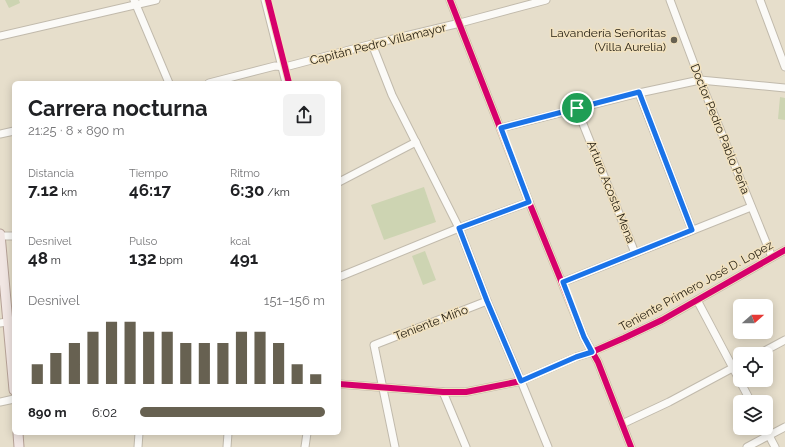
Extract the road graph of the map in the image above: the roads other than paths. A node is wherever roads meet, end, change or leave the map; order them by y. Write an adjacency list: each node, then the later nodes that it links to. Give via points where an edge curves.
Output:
1 (156, 0): 7 (street)
2 (265, 0): 12 (street)
3 (450, 0): 8 (street)
4 (546, 0): 8 (street, Capitán Pedro Villamayor)
5 (670, 0): 13 (street, Doctor Pedro Pablo Peña)
6 (760, 0): 11 (street)
7 (135, 3): 9 (street); 14 (street)
8 (460, 23): 10 (street, Capitán Pedro Villamayor); 20 (street)
9 (0, 36)
10 (372, 44): 12 (street, Capitán Pedro Villamayor); 23 (street, via 392,95)
11 (785, 67)
12 (282, 68): 15 (street, Capitán Pedro Villamayor, via 275,66); 16 (street)
13 (700, 80): 17 (street); 18 (street); 26 (street, Doctor Pedro Pablo Peña)
14 (168, 81)
15 (217, 81)
16 (285, 81)
17 (785, 88)
18 (639, 92): 19 (street); 28 (street)
19 (577, 108): 20 (street); 32 (street, Arturo Acosta Mena)
20 (501, 128): 25 (street)
21 (12, 131): 22 (street)
22 (0, 134)
23 (416, 142): 24 (street); 27 (street)
24 (341, 181)
25 (529, 202): 27 (street); 35 (street)
26 (751, 207): 28 (street); 33 (street, Doctor Pedro Pablo Peña)
27 (459, 228): 34 (street); 37 (street)
28 (692, 230): 32 (street)
29 (0, 235): 30 (street); 38 (main road)
30 (12, 236)
31 (785, 250): 33 (street, Teniente Primero José D. Lopez)
32 (635, 253): 35 (street)
33 (772, 257): 36 (street, Teniente Primero José D. Lopez)
34 (341, 276)
35 (563, 282): 41 (street)
36 (697, 300): 41 (street, Teniente Primero José D. Lopez); 42 (street)
37 (487, 301): 45 (street); 47 (street, Teniente Miño, via 374,345)
38 (4, 323): 44 (main road)
39 (785, 340): 40 (street)
40 (772, 347)
41 (592, 352): 45 (street, Teniente Primero José D. Lopez); 51 (street)
42 (733, 359)
43 (733, 368): 51 (street)
44 (12, 377)
45 (521, 381): 48 (street, Teniente Primero José D. Lopez, via 466,392); 64 (street)
46 (341, 384): 47 (street, Teniente Primero José D. Lopez)
47 (382, 388): 48 (street, Teniente Primero José D. Lopez); 62 (street)
48 (444, 392): 63 (street)
49 (12, 399): 50 (street)
50 (0, 402)
51 (622, 424): 65 (street)
52 (785, 427): 57 (street)
53 (18, 435): 58 (main road)
54 (139, 435): 59 (street)
55 (228, 435): 60 (street)
56 (307, 435): 61 (street)
57 (769, 436): 66 (street); 67 (street)
58 (19, 447)
59 (138, 447)
60 (227, 447)
61 (305, 447)
62 (395, 447)
63 (466, 447)
64 (548, 447)
65 (631, 447)
66 (747, 447)
67 (775, 447)

